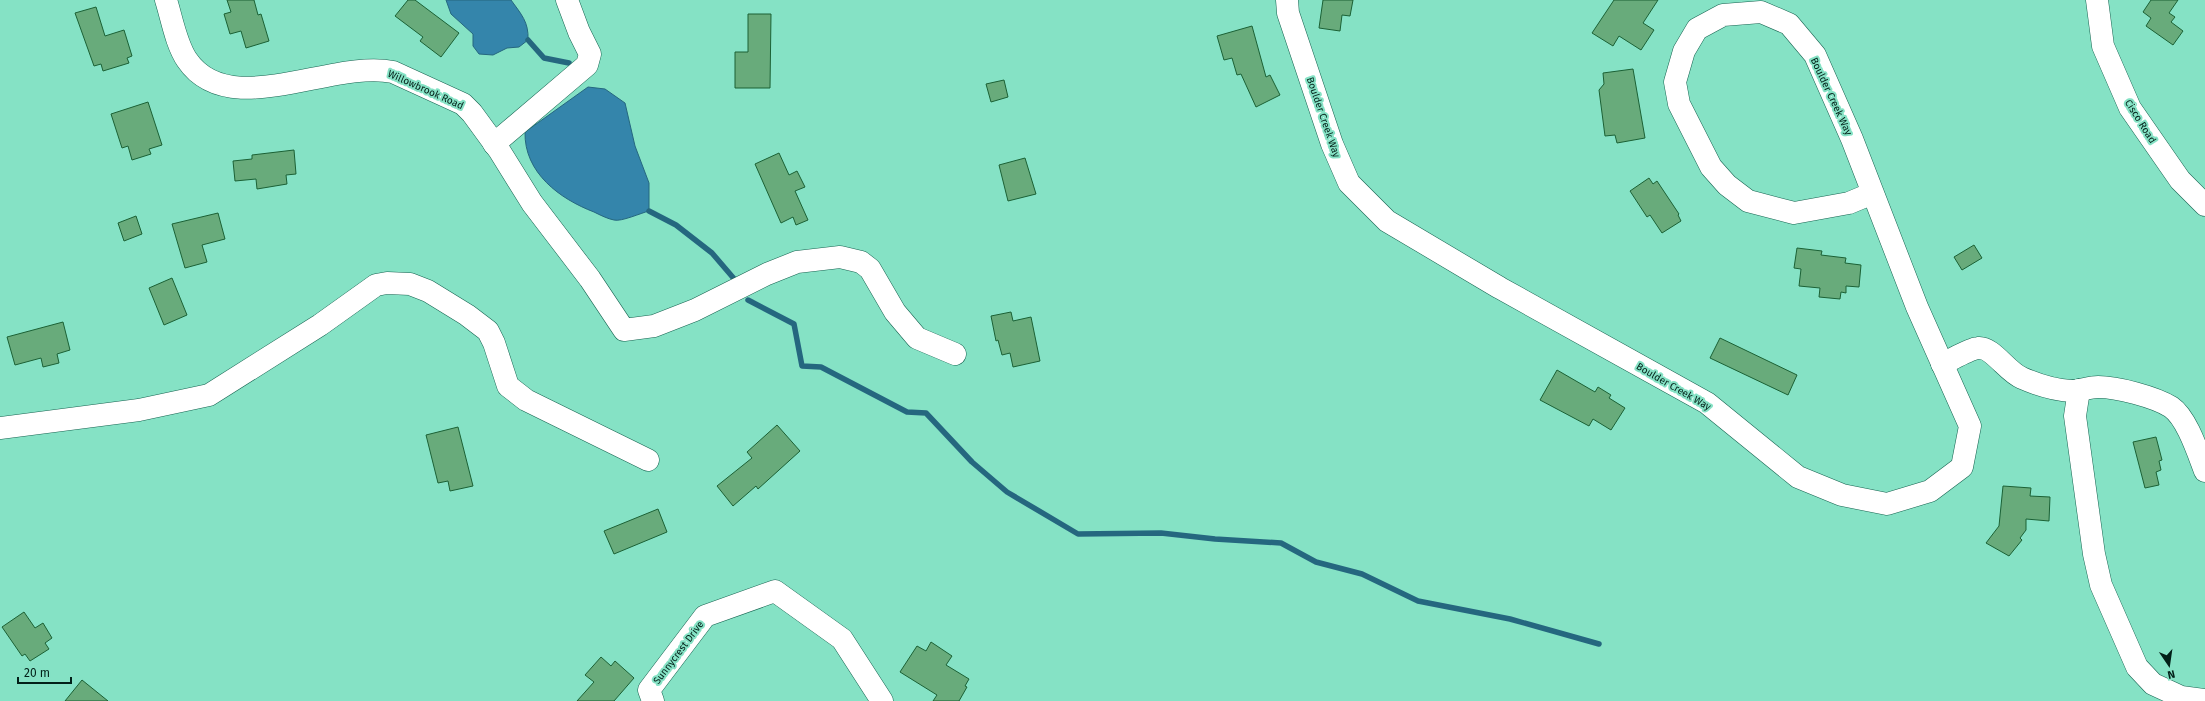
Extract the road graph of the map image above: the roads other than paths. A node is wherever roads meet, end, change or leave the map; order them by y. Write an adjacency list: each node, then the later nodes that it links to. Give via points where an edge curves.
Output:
1 (166, 0): 5 (street, Willowbrook Road, via 184,54 194,69 212,82 246,89 347,72 389,71 463,104)
2 (567, 0): 5 (street, via 590,54 587,65)
3 (1287, 0): 9 (street, Boulder Creek Way, via 1288,13 1332,144 1349,183 1387,221 1500,288 1707,403 1798,476 1842,495 1887,504 1930,491 1962,467 1970,426)
4 (2098, 0): 7 (street, Cisco Road, via 2103,46 2130,108 2180,180)
5 (494, 144): 8 (street, Willowbrook Road, via 532,203 590,279 624,330 654,326 695,310 797,262 840,257 861,262 870,269 895,312 917,338)
6 (1872, 193): 6 (street, Boulder Creek Way, via 1852,139 1815,55 1789,24 1761,12 1722,15 1697,30 1684,51 1675,82 1679,104 1711,167 1727,185 1748,201 1794,213 1849,203); 9 (street, Boulder Creek Way)
7 (2205, 205)
8 (955, 354)
9 (1942, 364): 10 (street, via 1978,348 1989,350 2016,376 2046,388)
10 (2079, 390): 13 (street, via 2111,388 2154,399 2172,408 2184,423); 14 (street, via 2075,416 2094,554 2101,585 2136,667 2153,684 2182,697)
11 (0, 428): 12 (street, via 139,410 209,394 320,325 376,285 410,284 428,291 467,315 488,332 508,386 526,400)
12 (648, 460)
13 (2205, 471)
14 (2205, 700)
15 (653, 701): 16 (street, Sunnycrest Drive, via 650,690 705,616 775,591 842,638)
16 (882, 701)

